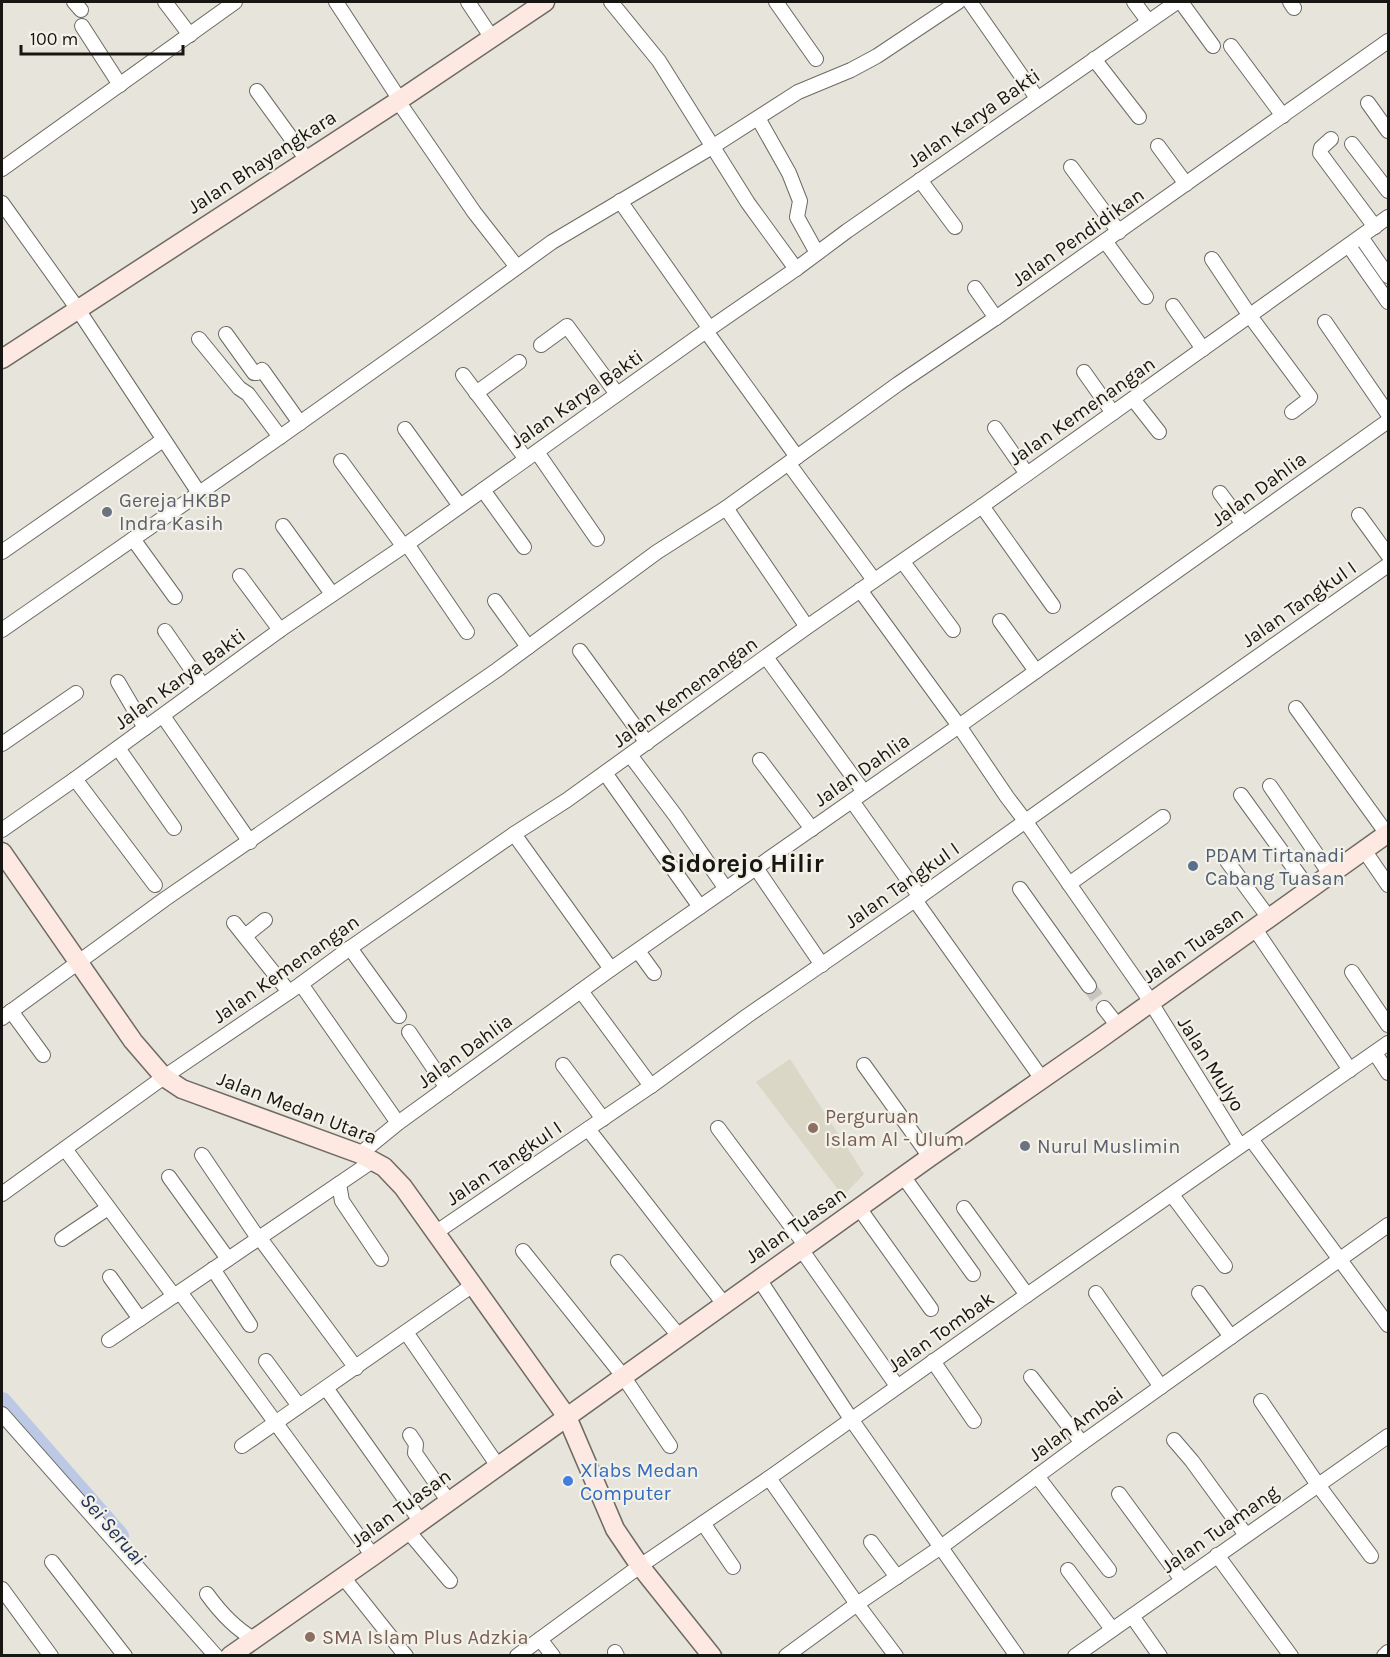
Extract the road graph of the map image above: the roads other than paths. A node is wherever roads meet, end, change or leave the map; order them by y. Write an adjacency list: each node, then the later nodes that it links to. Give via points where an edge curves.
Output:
1 (165, 2): 14 (street)
2 (235, 2): 14 (street)
3 (336, 2): 24 (street)
4 (468, 2): 15 (street)
5 (545, 2): 15 (street, Jalan Bhayangkara)
6 (611, 2): 33 (street, via 659,61)
7 (776, 2): 20 (street)
8 (958, 2): 28 (street, via 877,56 798,92)
9 (970, 2): 23 (street)
10 (1134, 2): 12 (street)
11 (1179, 2): 12 (street, Jalan Karya Bakti); 17 (street)
12 (1148, 21): 19 (street, Jalan Karya Bakti)
13 (82, 26): 21 (street)
14 (190, 35): 21 (street)
15 (492, 38): 24 (street, Jalan Bhayangkara)
16 (1389, 41): 26 (street, Jalan Pendidikan)
17 (1213, 46)
18 (1231, 46): 26 (street)
19 (1094, 59): 23 (street, Jalan Karya Bakti); 27 (street)
20 (816, 60)
21 (120, 85): 36 (street)
22 (257, 90): 34 (street)
23 (1037, 98): 37 (street, Jalan Karya Bakti)
24 (399, 100): 34 (street, Jalan Bhayangkara); 51 (street, via 474,212)
25 (1368, 103): 29 (street)
26 (1283, 116): 38 (street, Jalan Pendidikan)
27 (1139, 117)
28 (758, 118): 33 (street); 49 (street, via 789,173 801,203 797,217)
29 (1389, 131)
30 (1331, 139): 44 (street, via 1320,153)
31 (1352, 144): 39 (street)
32 (1158, 146): 38 (street)
33 (712, 147): 40 (street); 52 (street)
34 (307, 160): 58 (street, Jalan Bhayangkara)
35 (1071, 167): 45 (street)
36 (2, 169)
37 (920, 180): 43 (street); 49 (street, Jalan Karya Bakti)
38 (1186, 184): 45 (street, Jalan Pendidikan)
39 (1389, 191)
40 (620, 201): 51 (street); 62 (street)
41 (2, 203): 58 (street)
42 (1389, 218): 44 (street, Jalan Kemenangan)
43 (955, 227)
44 (1375, 227): 46 (street, Jalan Kemenangan)
45 (1119, 232): 47 (street, Jalan Pendidikan)
46 (1361, 237): 48 (street, Jalan Kemenangan); 53 (street)
47 (1105, 241): 55 (street); 60 (street, Jalan Pendidikan)
48 (1348, 246): 56 (street); 59 (street, Jalan Kemenangan)
49 (817, 253): 52 (street, Jalan Karya Bakti)
50 (1212, 259): 59 (street)
51 (517, 267): 78 (street)
52 (796, 269): 62 (street, Jalan Karya Bakti)
53 (1389, 276)
54 (975, 288): 60 (street)
55 (1146, 297)
56 (1389, 302)
57 (1173, 306): 66 (street)
58 (77, 308): 67 (street, Jalan Bhayangkara); 83 (street)
59 (1250, 316): 66 (street, Jalan Kemenangan); 74 (street, via 1310,397)
60 (996, 318): 85 (street, Jalan Pendidikan)
61 (1325, 322): 76 (street)
62 (708, 330): 72 (street, Jalan Karya Bakti); 85 (street)
63 (226, 334): 78 (street, via 254,373 263,371)
64 (199, 339): 82 (street)
65 (541, 345): 72 (street, via 567,326)
66 (1203, 349): 73 (street, Jalan Kemenangan)
67 (2, 359)
68 (519, 362): 71 (street)
69 (1084, 372): 75 (street)
70 (464, 375): 71 (street)
71 (476, 393): 84 (street)
72 (617, 394): 84 (street, Jalan Karya Bakti)
73 (1134, 399): 75 (street, Jalan Kemenangan); 81 (street)
74 (1292, 412)
75 (1113, 413): 87 (street, Jalan Kemenangan)
76 (1389, 414)
77 (1389, 421): 95 (street, Jalan Dahlia)
78 (300, 423): 82 (street)
79 (995, 428): 87 (street)
80 (405, 429): 91 (street)
81 (1159, 432)
82 (280, 437): 89 (street)
83 (163, 440): 89 (street); 101 (street)
84 (531, 455): 88 (street, Jalan Karya Bakti); 98 (street)
85 (793, 460): 93 (street); 106 (street)
86 (341, 461): 99 (street)
87 (1027, 474): 92 (street, Jalan Kemenangan)
88 (483, 490): 91 (street, Jalan Karya Bakti); 100 (street)
89 (199, 493): 97 (street)
90 (1220, 493): 95 (street)
91 (460, 506): 99 (street, Jalan Karya Bakti)
92 (982, 506): 103 (street, Jalan Kemenangan); 111 (street)
93 (726, 507): 113 (street); 119 (street, via 657,552)
94 (1359, 515): 102 (street)
95 (1243, 524): 122 (street, Jalan Dahlia)
96 (283, 526): 108 (street)
97 (133, 539): 109 (street); 114 (street)
98 (597, 539)
99 (405, 546): 108 (street, Jalan Karya Bakti); 118 (street)
100 (524, 547)
101 (2, 552)
102 (1389, 555)
103 (903, 562): 106 (street, Jalan Kemenangan); 116 (street)
104 (1389, 565): 142 (street, Jalan Tangkul I)
105 (240, 576): 115 (street)
106 (874, 580): 107 (street, Jalan Kemenangan)
107 (860, 590): 113 (street, Jalan Kemenangan); 128 (street, Jalan Mulyo)
108 (332, 594): 115 (street, Jalan Karya Bakti)
109 (176, 597)
110 (495, 601): 119 (street)
111 (1053, 606)
112 (1000, 621): 122 (street)
113 (807, 627): 121 (street, Jalan Kemenangan)
114 (2, 630)
115 (280, 630): 124 (street, Jalan Karya Bakti)
116 (953, 630)
117 (165, 631): 124 (street)
118 (467, 632)
119 (528, 647): 148 (street)
120 (580, 651): 130 (street)
121 (766, 657): 130 (street, Jalan Kemenangan); 138 (street)
122 (1036, 671): 128 (street, Jalan Dahlia)
123 (118, 682): 129 (street)
124 (203, 686): 127 (street, Jalan Karya Bakti)
125 (76, 693): 131 (street)
126 (1296, 708): 147 (street)
127 (163, 716): 129 (street, Jalan Karya Bakti); 148 (street)
128 (959, 726): 138 (street, Jalan Dahlia); 142 (street, Jalan Mulyo)
129 (145, 728): 132 (street, Jalan Karya Bakti)
130 (647, 743): 133 (street, Jalan Kemenangan)
131 (2, 744)
132 (118, 748): 136 (street, Jalan Karya Bakti); 143 (street)
133 (630, 755): 135 (street, Jalan Kemenangan); 157 (street)
134 (760, 760): 144 (street)
135 (605, 774): 146 (street, Jalan Kemenangan); 161 (street)
136 (75, 779): 145 (street, Jalan Karya Bakti); 155 (street)
137 (1270, 786): 153 (street)
138 (864, 792): 140 (street, Jalan Dahlia)
139 (1240, 795): 159 (street)
140 (852, 801): 144 (street, Jalan Dahlia); 160 (street)
141 (1163, 817): 154 (street)
142 (1026, 822): 154 (street, Jalan Mulyo); 160 (street, Jalan Tangkul I)
143 (174, 828)
144 (812, 829): 152 (street, Jalan Dahlia)
145 (2, 830)
146 (514, 834): 166 (street, Jalan Kemenangan); 170 (street)
147 (1388, 834): 149 (street, Jalan Tuasan)
148 (250, 842): 168 (street)
149 (1364, 850): 153 (street, Jalan Tuasan); 156 (street)
150 (2, 852): 168 (street, Jalan Medan Utara)
151 (1227, 861): 164 (street)
152 (756, 868): 157 (street, Jalan Dahlia); 169 (street)
153 (1330, 874): 159 (street, Jalan Tuasan)
154 (1069, 884): 176 (street, Jalan Mulyo)
155 (155, 885)
156 (1389, 885)
157 (726, 889): 161 (street, Jalan Dahlia)
158 (1020, 889): 173 (street)
159 (1309, 889): 164 (street, Jalan Tuasan)
160 (917, 899): 169 (street, Jalan Tangkul I); 191 (street)
161 (700, 907): 167 (street, Jalan Dahlia)
162 (265, 920): 165 (street)
163 (234, 923): 165 (street)
164 (1262, 924): 176 (street, Jalan Tuasan); 188 (street)
165 (246, 936): 174 (street)
166 (350, 948): 174 (street, Jalan Kemenangan); 179 (street)
167 (638, 951): 170 (street, Jalan Dahlia); 172 (street)
168 (79, 963): 178 (street); 190 (street, Jalan Medan Utara, via 133,1041)
169 (822, 965): 192 (street, Jalan Tangkul I)
170 (611, 969): 175 (street, Jalan Dahlia)
171 (1352, 972): 180 (street)
172 (654, 973)
173 (1089, 986)
174 (295, 988): 190 (street, Jalan Kemenangan); 195 (street)
175 (581, 991): 192 (street); 193 (street, Jalan Dahlia)
176 (1150, 1002): 181 (street, Jalan Tuasan); 198 (street, Jalan Mulyo)
177 (1104, 1008): 181 (street)
178 (6, 1015): 185 (street)
179 (399, 1016)
180 (1389, 1025)
181 (1118, 1026): 191 (street, Jalan Tuasan)
182 (409, 1032): 193 (street)
183 (1389, 1043): 184 (street, Jalan Tombak)
184 (1374, 1053): 188 (street, Jalan Tombak); 189 (street)
185 (43, 1055)
186 (563, 1065): 194 (street)
187 (864, 1065): 202 (street)
188 (1350, 1070): 198 (street, Jalan Tombak)
189 (1389, 1073)
190 (164, 1077): 199 (street, Jalan Kemenangan); 201 (street, Jalan Medan Utara, via 182,1089)
191 (1042, 1079): 202 (street, Jalan Tuasan)
192 (651, 1086): 194 (street, Jalan Tangkul I)
193 (447, 1088): 195 (street, Jalan Dahlia)
194 (603, 1119): 197 (street, Jalan Tangkul I)
195 (398, 1123): 201 (street, Jalan Dahlia)
196 (718, 1128): 215 (street)
197 (588, 1129): 212 (street, Jalan Tangkul I); 231 (street)
198 (1245, 1142): 207 (street, Jalan Tombak); 219 (street, Jalan Mulyo)
199 (65, 1149): 206 (street, Jalan Kemenangan); 208 (street)
200 (202, 1155): 213 (street)
201 (367, 1157): 205 (street, Jalan Dahlia); 212 (street, Jalan Medan Utara, via 389,1171)
202 (930, 1157): 203 (street, Jalan Tuasan)
203 (903, 1176): 209 (street, Jalan Tuasan); 223 (street)
204 (169, 1178): 218 (street)
205 (339, 1184): 213 (street, Jalan Dahlia); 217 (street, via 342,1201)
206 (4, 1186)
207 (1172, 1195): 221 (street); 230 (street, Jalan Tombak)
208 (108, 1208): 214 (street); 229 (street)
209 (859, 1208): 215 (street, Jalan Tuasan); 232 (street)
210 (964, 1208): 230 (street)
211 (1389, 1225): 219 (street, Jalan Ambai)
212 (435, 1233): 226 (street, Jalan Medan Utara)
213 (259, 1237): 218 (street, Jalan Dahlia); 242 (street)
214 (62, 1239)
215 (803, 1247): 225 (street, Jalan Tuasan); 245 (street)
216 (523, 1251): 243 (street)
217 (381, 1258)
218 (228, 1259): 222 (street, Jalan Dahlia)
219 (1339, 1260): 235 (street, Jalan Mulyo); 238 (street, Jalan Ambai)
220 (618, 1262): 237 (street)
221 (1225, 1266)
222 (213, 1269): 229 (street, Jalan Dahlia); 234 (street)
223 (973, 1274)
224 (110, 1277): 233 (street)
225 (759, 1279): 231 (street, Jalan Tuasan); 253 (street)
226 (473, 1284): 236 (street); 252 (street, Jalan Medan Utara)
227 (1096, 1293): 246 (street)
228 (1199, 1293): 238 (street)
229 (177, 1294): 233 (street, Jalan Dahlia); 255 (street)
230 (1028, 1294): 241 (street, Jalan Tombak)
231 (724, 1304): 237 (street, Jalan Tuasan)
232 (931, 1309)
233 (140, 1319): 239 (street, Jalan Dahlia)
234 (250, 1324)
235 (1389, 1325)
236 (411, 1333): 242 (street); 248 (street); 262 (street)
237 (679, 1336): 243 (street, Jalan Tuasan)
238 (1230, 1337): 246 (street, Jalan Ambai)
239 (109, 1340)
240 (266, 1361): 250 (street)
241 (933, 1361): 245 (street, Jalan Tombak); 254 (street)
242 (356, 1368): 247 (street)
243 (623, 1376): 252 (street, Jalan Tuasan); 261 (street)
244 (1032, 1377): 259 (street)
245 (897, 1386): 253 (street, Jalan Tombak)
246 (1161, 1387): 259 (street, Jalan Ambai)
247 (326, 1388): 250 (street); 269 (street)
248 (454, 1388)
249 (1261, 1401): 265 (street)
250 (298, 1406): 255 (street)
251 (2, 1414): 295 (street)
252 (567, 1417): 262 (street, Jalan Tuasan); 277 (street, Jalan Medan Utara, via 615,1529)
253 (851, 1419): 264 (street, Jalan Tombak); 272 (street)
254 (974, 1421)
255 (274, 1422): 260 (street); 274 (street)
256 (410, 1434): 267 (street, via 416,1444 415,1453)
257 (1389, 1436): 265 (street, Jalan Tuamang)
258 (1174, 1440): 270 (street)
259 (1082, 1443): 263 (street, Jalan Ambai)
260 (242, 1446)
261 (670, 1446)
262 (498, 1466): 267 (street, Jalan Tuasan)
263 (1037, 1476): 272 (street, Jalan Ambai); 279 (street)
264 (769, 1478): 268 (street, Jalan Tombak); 287 (street)
265 (1318, 1485): 270 (street, Jalan Tuamang); 275 (street)
266 (1119, 1494): 283 (street)
267 (449, 1502): 269 (street, Jalan Tuasan)
268 (703, 1523): 277 (street, Jalan Tombak); 278 (street)
269 (414, 1526): 274 (street, Jalan Tuasan); 284 (street)
270 (1246, 1535): 273 (street, Jalan Tuamang)
271 (871, 1542): 282 (street)
272 (942, 1547): 282 (street, Jalan Ambai); 302 (street)
273 (1217, 1555): 283 (street, Jalan Tuamang); 305 (street)
274 (373, 1556): 281 (street, Jalan Tuasan)
275 (1371, 1556)
276 (52, 1562): 294 (street)
277 (640, 1566): 290 (street, Jalan Tombak); 299 (street, Jalan Medan Utara)
278 (734, 1567)
279 (1109, 1569)
280 (1068, 1570): 289 (street)
281 (343, 1577): 291 (street, Jalan Tuasan); 296 (street)
282 (897, 1577): 287 (street, Jalan Ambai)
283 (1182, 1580): 288 (street, Jalan Tuamang)
284 (450, 1581)
285 (2, 1589): 293 (street)
286 (207, 1594): 291 (street, via 240,1631)
287 (857, 1604): 300 (street, Jalan Ambai); 301 (street)
288 (1132, 1616): 289 (street, Jalan Tuamang); 304 (street)
289 (1112, 1629): 303 (street, Jalan Tuamang)
290 (540, 1639): 297 (street, Jalan Tombak); 298 (street)
291 (242, 1647)
292 (1389, 1652): 306 (street)
293 (51, 1656)
294 (125, 1656)
295 (216, 1656)
296 (406, 1656)
297 (517, 1656)
298 (553, 1656)
299 (712, 1656)
300 (786, 1656)
301 (896, 1656)
302 (1017, 1656)
303 (1075, 1656)
304 (1160, 1656)
305 (1291, 1656)
306 (1384, 1656)

